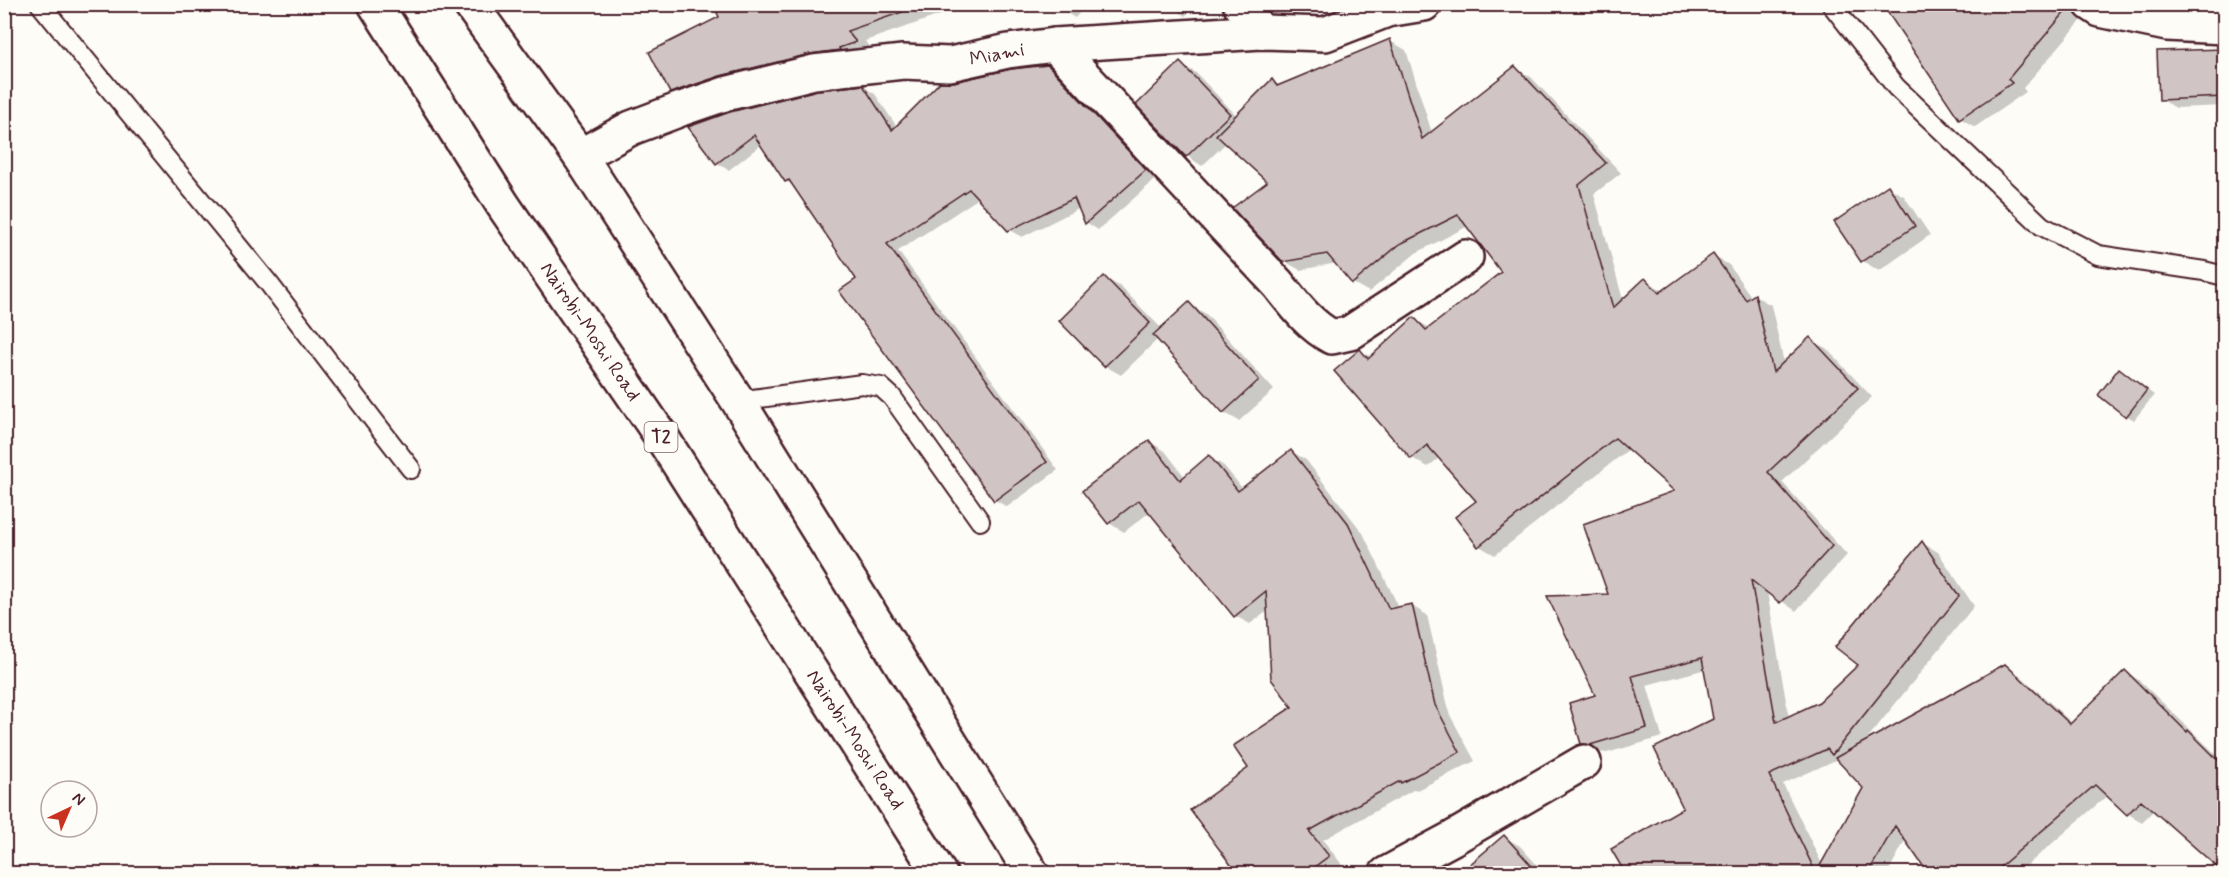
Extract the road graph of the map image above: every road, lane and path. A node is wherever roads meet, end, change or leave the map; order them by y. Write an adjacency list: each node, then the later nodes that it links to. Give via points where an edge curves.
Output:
1 (40, 4): 15 (lane, via 270,285)
2 (375, 4): 18 (main road, Nairobi-Moshi Road / T2, via 503,205 661,436)
3 (470, 4): 11 (main road)
4 (1240, 4): 9 (main road)
5 (1424, 4): 9 (main road, Miami, via 1387,10 1325,34)
6 (1831, 4): 13 (lane, via 1896,87 2042,226 2098,255)
7 (2091, 4): 8 (main road, via 2100,10 2167,24)
8 (2224, 27)
9 (1261, 32): 10 (main road, Miami)
10 (1055, 45): 11 (main road, Miami, via 950,64 903,62 814,72 681,109 631,128); 12 (main road, via 1318,330 1332,337 1350,333)
11 (580, 156): 14 (main road)
12 (1466, 257)
13 (2224, 276)
14 (738, 401): 16 (lane, via 862,384 881,387); 19 (main road)
15 (411, 469)
16 (980, 521)
17 (1584, 762): 20 (main road)
18 (940, 873)
19 (1032, 873)
20 (1386, 873)

